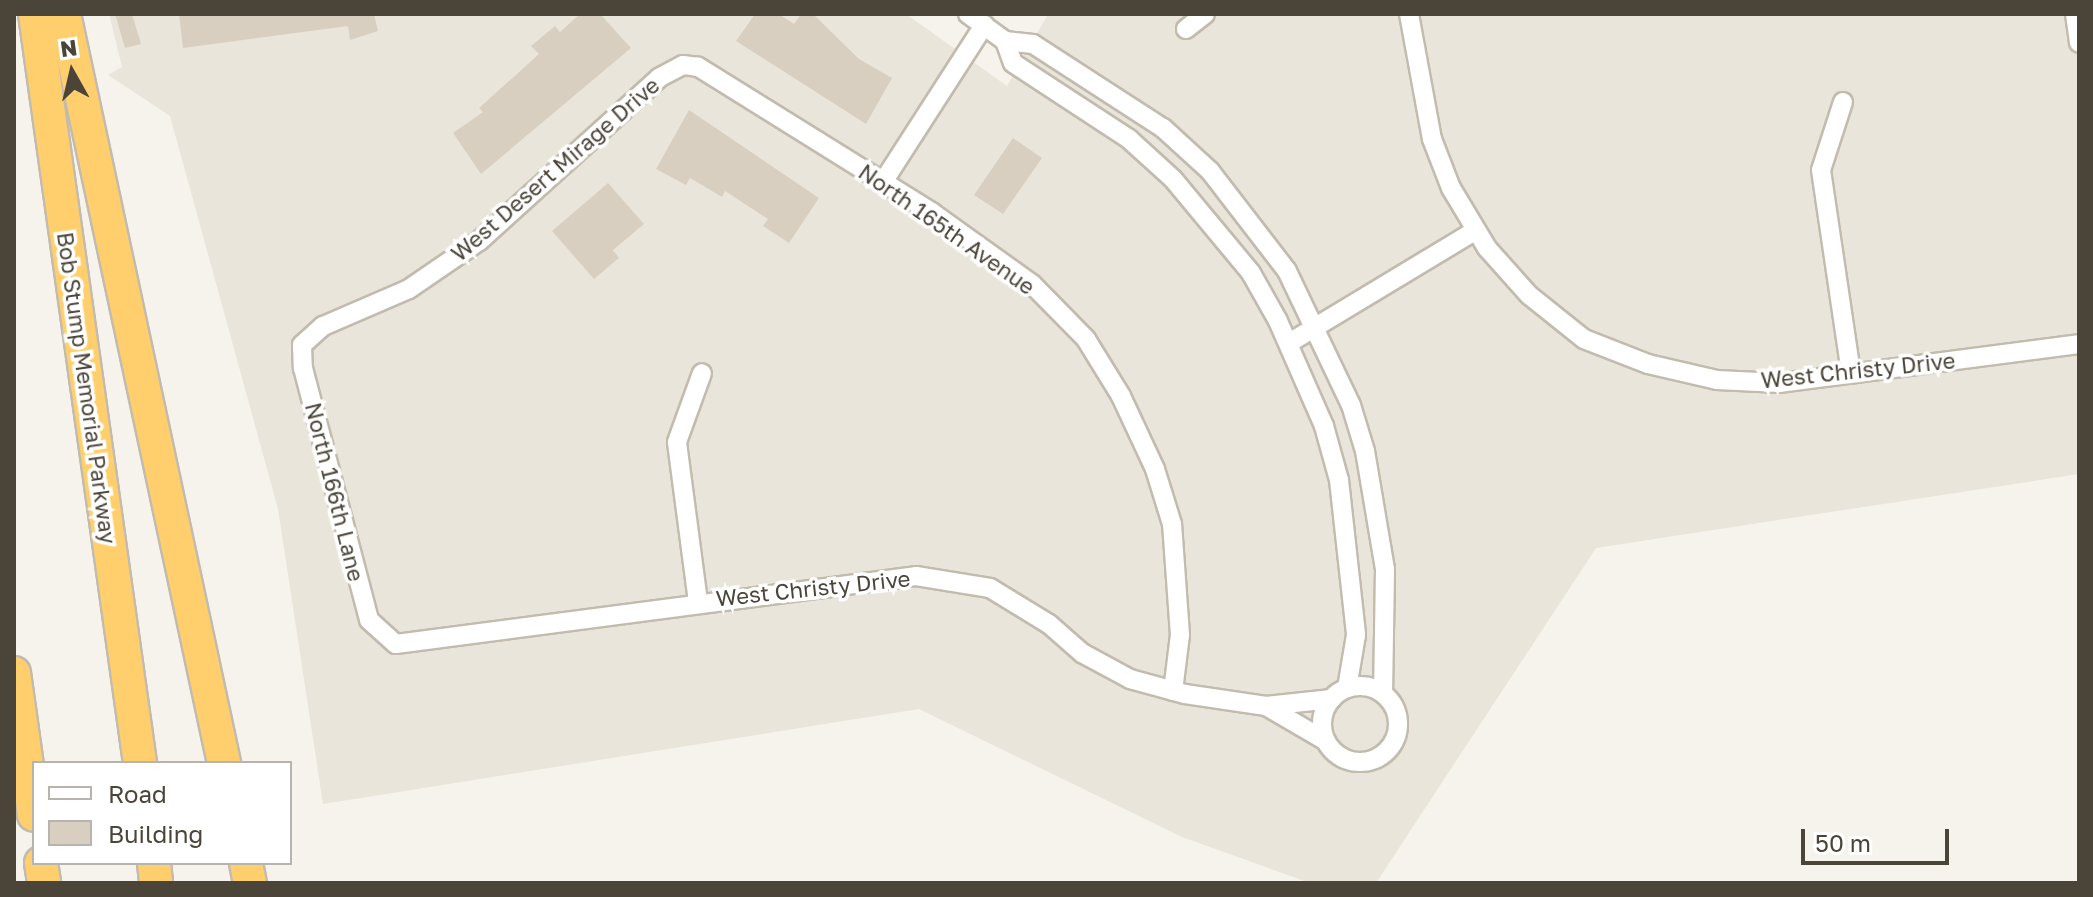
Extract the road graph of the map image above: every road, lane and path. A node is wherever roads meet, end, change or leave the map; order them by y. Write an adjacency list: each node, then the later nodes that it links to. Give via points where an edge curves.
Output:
1 (35, 14): 29 (highway, Bob Stump Memorial Parkway)
2 (64, 14): 30 (highway)
3 (968, 14): 7 (street)
4 (1205, 14): 8 (street)
5 (1409, 14): 14 (street, West Christy Drive, via 1432,139 1451,188)
6 (2075, 14): 10 (street)
7 (984, 25): 9 (street); 13 (street)
8 (1186, 29)
9 (1005, 41): 15 (street, via 1033,44 1117,97 1163,128 1210,171 1273,251); 16 (street, via 1013,63 1129,139 1173,179 1251,273)
10 (2079, 43)
11 (683, 65): 13 (street, North 165th Avenue, via 698,67); 18 (street, West Desert Mirage Drive, via 659,78 479,241 409,289 323,326)
12 (1843, 102): 20 (street, via 1821,170)
13 (883, 182): 24 (street, North 165th Avenue, via 1032,284 1086,339 1121,396 1155,469 1172,524 1180,635)
14 (1476, 230): 15 (street); 20 (street, West Christy Drive, via 1529,295 1584,339 1635,359 1717,380 1780,383)
15 (1315, 327): 16 (street); 25 (street, via 1351,405 1378,517 1385,569)
16 (1289, 343): 26 (street, via 1324,426 1348,528 1356,635)
17 (2079, 344): 20 (street, West Christy Drive)
18 (302, 345): 22 (street, North 166th Lane, via 303,368 353,569 369,620)
19 (702, 373): 21 (street, via 677,442)
20 (1851, 374)
21 (698, 602): 22 (street, West Christy Drive, via 396,644); 24 (street, West Christy Drive, via 866,578 960,579 990,588 1049,624 1082,653 1130,679)
22 (381, 635)
23 (14, 673): 31 (highway)
24 (1173, 691): 27 (street, West Christy Drive)
25 (1383, 693): 26 (street, via 1359,686); 28 (street, via 1398,725 1381,756 1369,761 1343,759)
26 (1339, 694): 27 (street); 28 (street, via 1323,716)
27 (1266, 706): 28 (street)
28 (1326, 741)
29 (140, 761)
30 (224, 761)
31 (32, 801)

